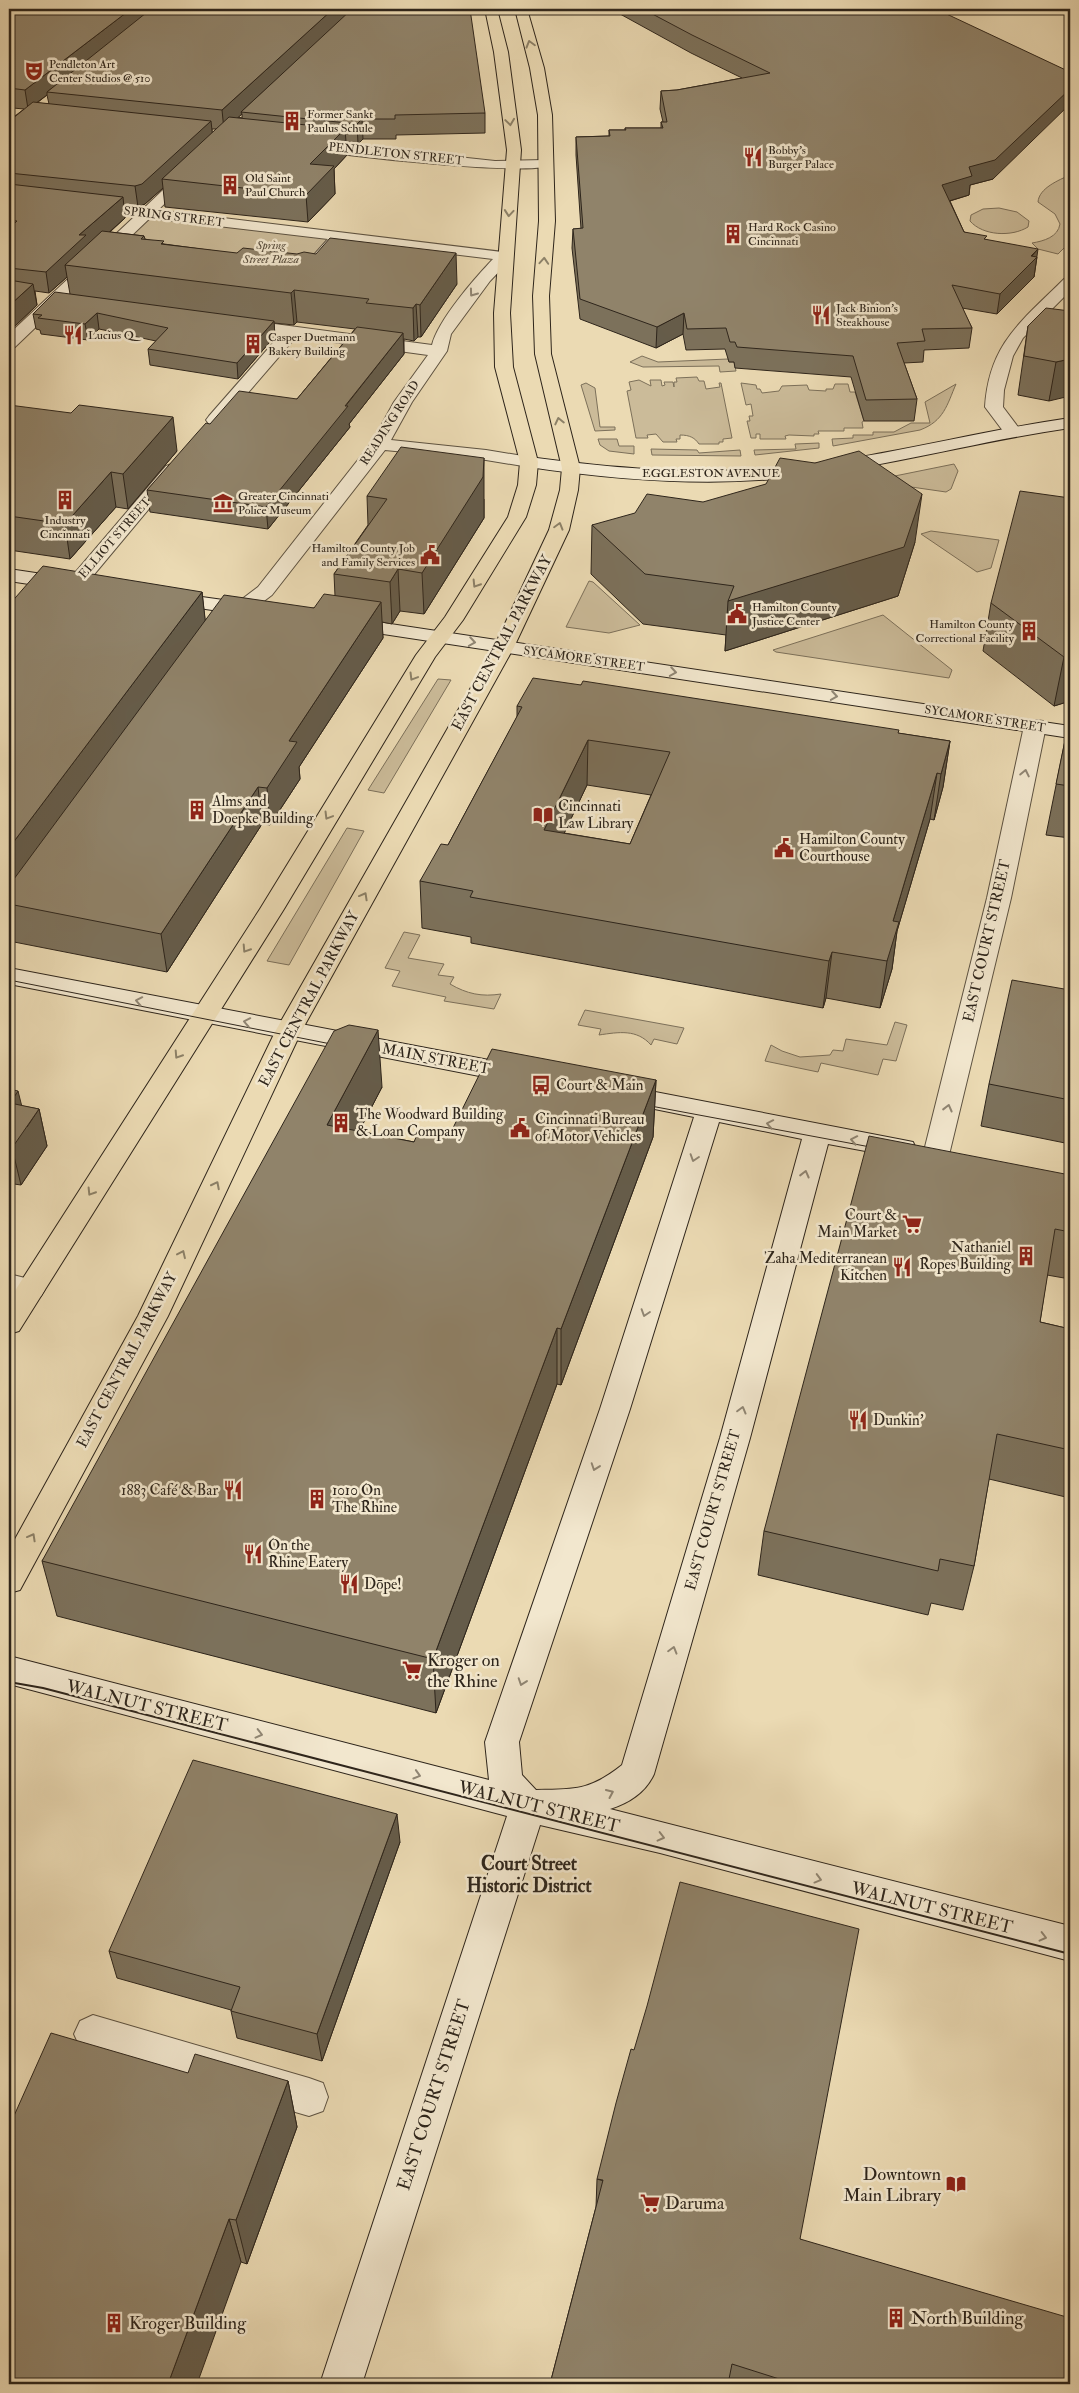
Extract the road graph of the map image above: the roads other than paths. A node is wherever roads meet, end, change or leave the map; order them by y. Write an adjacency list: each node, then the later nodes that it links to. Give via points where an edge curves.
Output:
1 (491, 9): 5 (main road, one-way to 5, via 501,52)
2 (521, 9): 6 (main road, one-way to 2, via 546,115)
3 (295, 143): 5 (street, PENDLETON STREET, via 495,165)
4 (199, 163): 8 (street)
5 (513, 164): 6 (street, PENDLETON STREET); 11 (main road, one-way to 11)
6 (545, 164): 28 (main road, one-way to 6, via 544,354)
7 (114, 210): 8 (street, SPRING STREET)
8 (146, 214): 9 (street, SPRING STREET); 10 (street)
9 (340, 236): 11 (street, SPRING STREET); 13 (street)
10 (101, 255): 12 (street); 16 (street)
11 (505, 256): 21 (street, READING ROAD, one-way to 21, via 484,278 443,334); 27 (main road, via 504,367)
12 (125, 258)
13 (300, 279)
14 (1070, 282): 23 (street, via 1016,336 1005,356 995,390 994,407)
15 (32, 298): 16 (street)
16 (54, 301): 17 (street); 20 (street)
17 (78, 304)
18 (224, 323): 19 (street)
19 (292, 331): 21 (street); 24 (street)
20 (9, 343)
21 (439, 350): 25 (street, READING ROAD, via 396,413)
22 (1070, 423): 23 (street, EGGLESTON AVENUE)
23 (1012, 430): 28 (street, EGGLESTON AVENUE, via 885,457 780,474 666,475)
24 (204, 433)
25 (380, 444): 27 (street, EGGLESTON AVENUE, via 486,454); 31 (street, READING ROAD, via 265,592)
26 (185, 455): 29 (street, ELLIOT STREET, via 84,586)
27 (529, 462): 28 (street, EGGLESTON AVENUE); 34 (main road, one-way to 34, via 527,485 517,517)
28 (571, 468): 36 (main road, EAST CENTRAL PARKWAY, one-way to 28, via 551,550 569,490)
29 (9, 575)
30 (150, 596): 31 (street)
31 (241, 609): 32 (street); 35 (street, READING ROAD, via 221,624)
32 (270, 613)
33 (327, 621): 34 (street, SYCAMORE STREET)
34 (440, 637): 36 (street, SYCAMORE STREET, one-way to 36); 40 (main road, one-way to 40)
35 (209, 640)
36 (504, 647): 37 (street, SYCAMORE STREET, one-way to 37); 41 (main road, EAST CENTRAL PARKWAY, one-way to 36)
37 (1035, 726): 38 (street, SYCAMORE STREET); 45 (street, EAST COURT STREET, via 947,1157)
38 (1070, 732)
39 (9, 976): 40 (street, MAIN STREET, one-way to 39)
40 (204, 1014): 41 (street, MAIN STREET, one-way to 40); 46 (main road, one-way to 46)
41 (289, 1030): 42 (street, MAIN STREET); 48 (main road, EAST CENTRAL PARKWAY, one-way to 41, via 152,1316)
42 (543, 1080)
43 (592, 1089): 44 (street)
44 (709, 1112): 45 (street, one-way to 44); 50 (street, one-way to 50, via 615,1409 502,1742 502,1767 508,1787)
45 (817, 1133): 50 (street, EAST COURT STREET, one-way to 45, via 577,1805 614,1792 637,1774 735,1438)
46 (20, 1286): 47 (main road)
47 (9, 1323)
48 (9, 1580)
49 (9, 1670): 50 (street, WALNUT STREET, one-way to 50)
50 (528, 1806): 51 (street, WALNUT STREET, one-way to 51, via 660,1837); 54 (street, EAST COURT STREET)
51 (1070, 1944)
52 (92, 2034): 53 (street)
53 (309, 2097)
54 (341, 2384)

